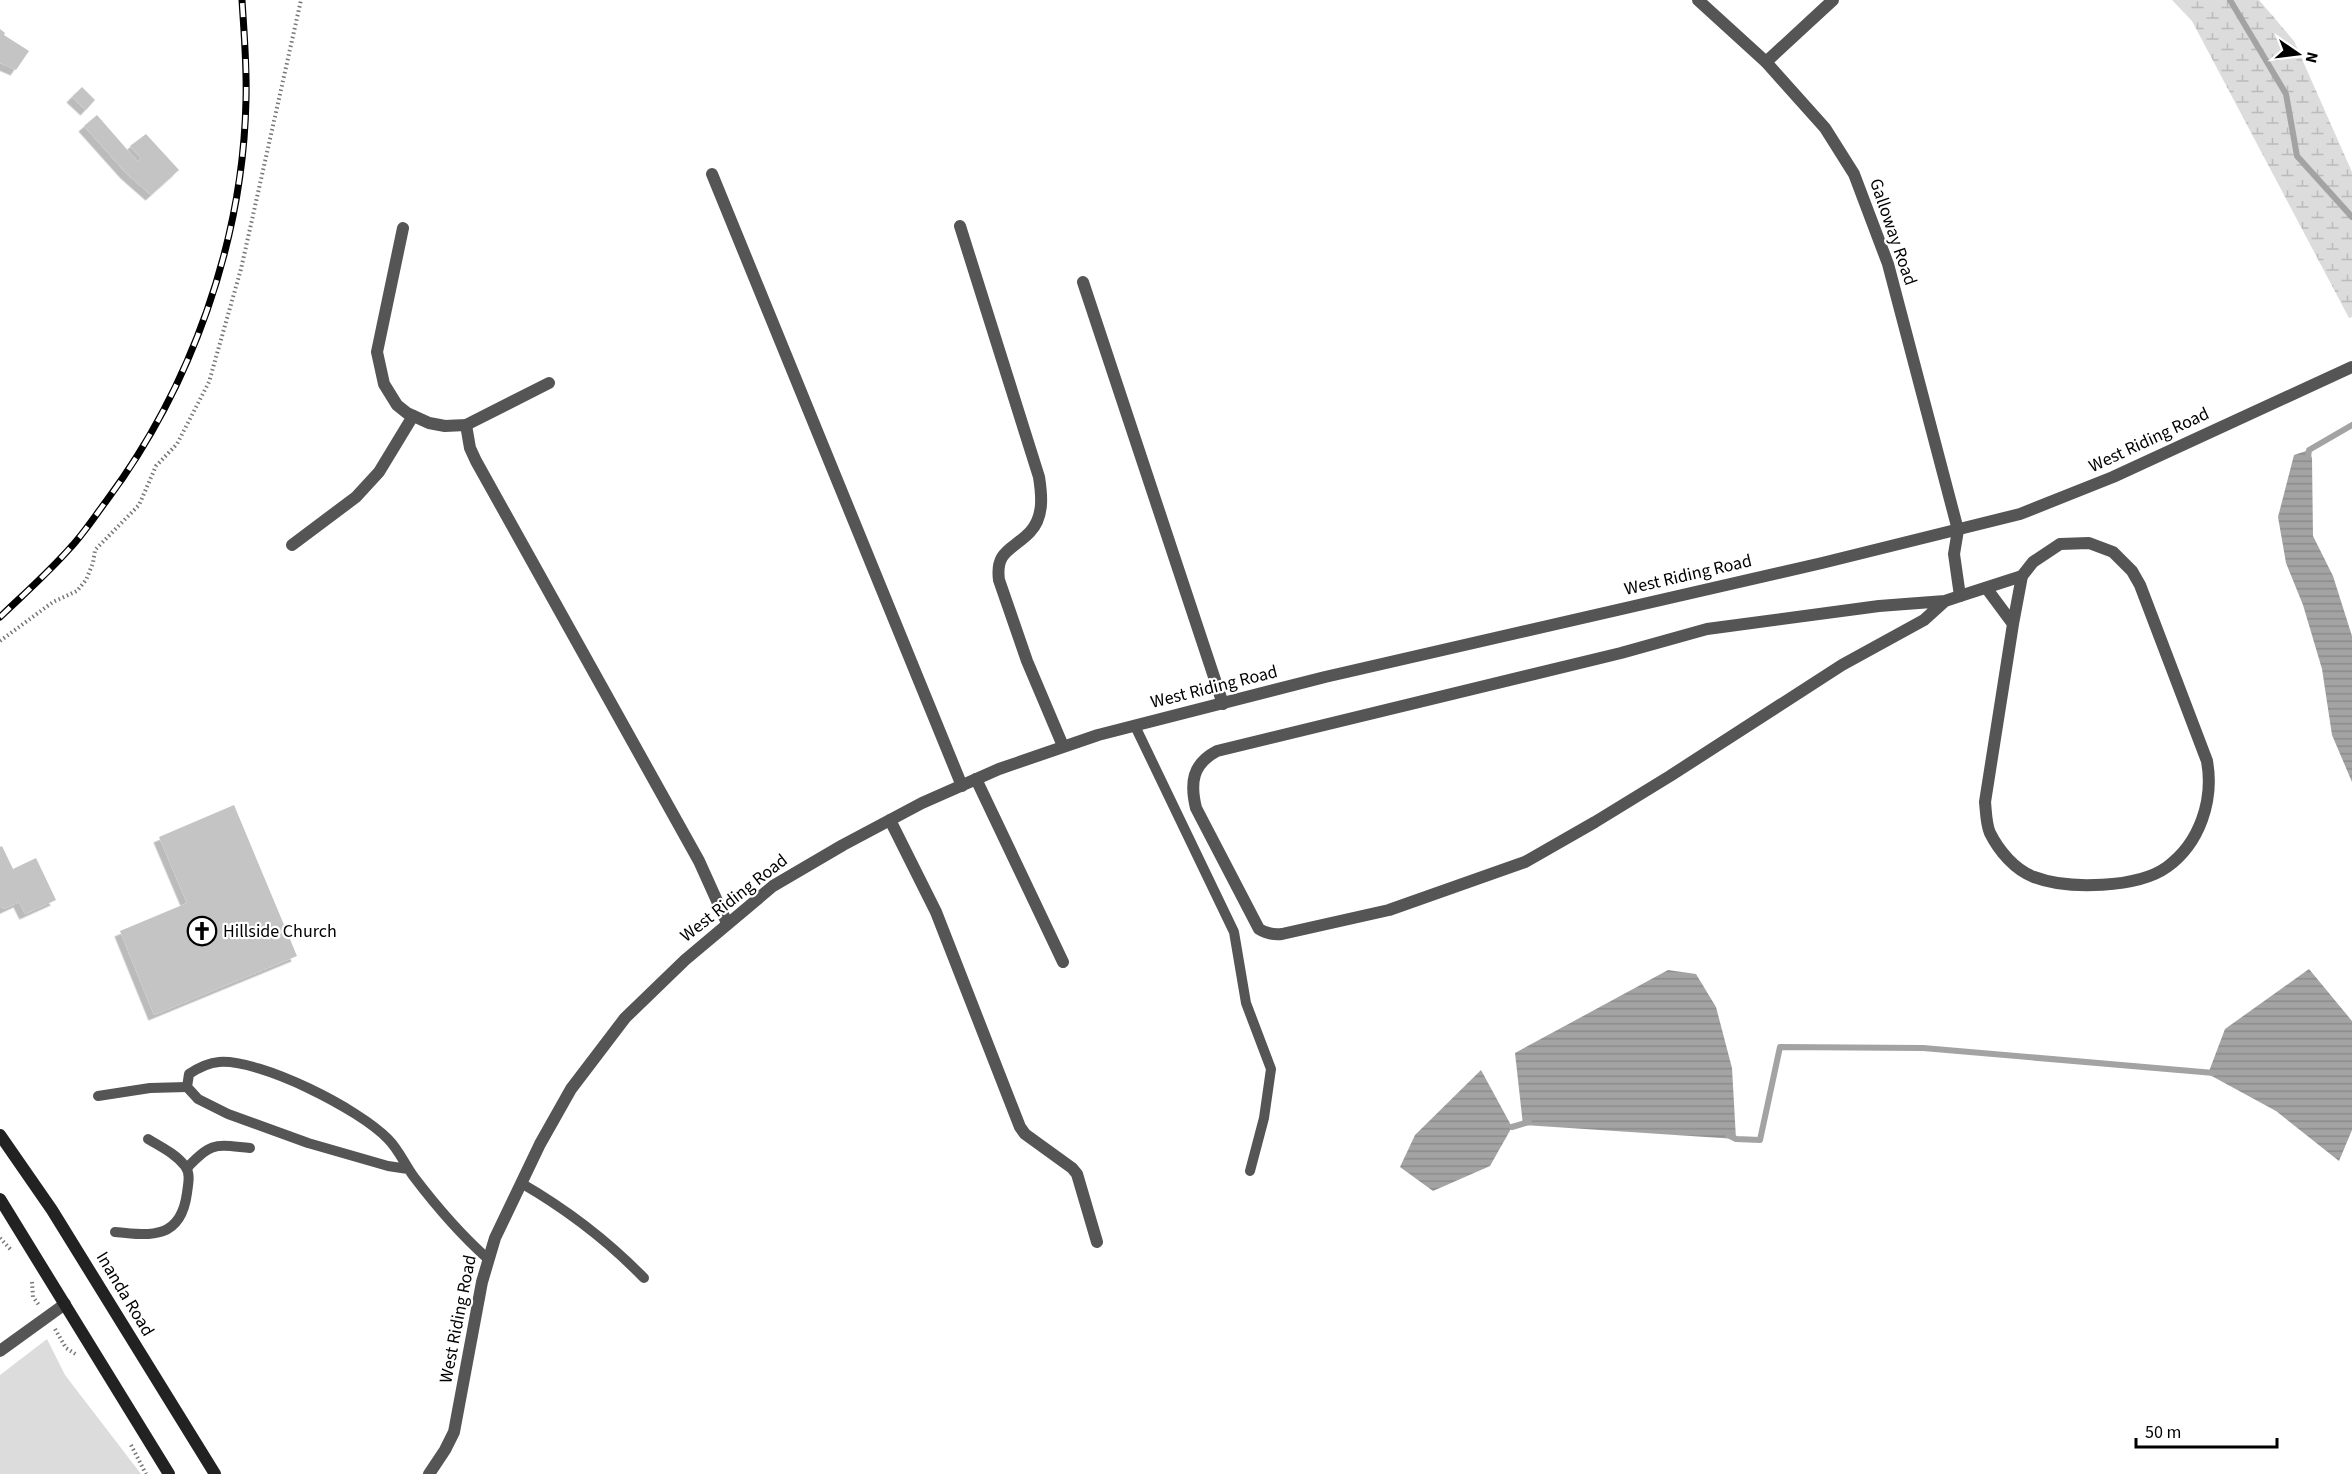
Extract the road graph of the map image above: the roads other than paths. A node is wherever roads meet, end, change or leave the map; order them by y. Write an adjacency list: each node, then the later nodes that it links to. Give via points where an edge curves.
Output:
1 (1698, 0): 3 (street, Galloway Road)
2 (1833, 0): 3 (street)
3 (1766, 62): 12 (street, Galloway Road, via 1825,128 1854,174 1891,275)
4 (711, 174): 23 (street)
5 (960, 226): 21 (street, via 1042,493 1036,523 1001,559 999,580 1027,661)
6 (403, 228): 10 (street, via 377,352 380,374 389,395)
7 (1083, 282): 19 (street)
8 (2352, 368): 12 (street, West Riding Road, via 2082,490 2020,514)
9 (549, 383): 11 (street)
10 (413, 416): 11 (street, via 445,426); 13 (street, via 379,472 356,497)
11 (466, 424): 25 (street, via 476,461 699,861)
12 (1958, 530): 16 (street, via 1954,554); 19 (street, West Riding Road)
13 (292, 545)
14 (2022, 576): 15 (street); 18 (street); 18 (street, via 2033,562 2060,544 2089,543 2113,552 2140,585 2210,777 2204,816 2196,836 2167,867 2140,880 2066,884 2035,877 2003,854 1989,831 1985,801)
15 (1987, 589): 16 (street); 18 (street)
16 (1960, 596): 17 (street)
17 (1945, 601): 17 (street, via 1924,620 1842,665 1670,776 1525,862 1389,910 1282,934 1262,931 1196,808 1192,793 1197,769 1205,757 1217,751 1707,629)
18 (2013, 624)
19 (1223, 704): 20 (street, West Riding Road)
20 (1135, 726): 21 (street, West Riding Road); 34 (lane, via 1234,932 1246,1003 1271,1069)
21 (1063, 746): 22 (street, West Riding Road)
22 (976, 779): 23 (street, West Riding Road); 26 (street)
23 (962, 786): 24 (street, West Riding Road)
24 (890, 820): 25 (street, West Riding Road, via 803,867); 38 (street, via 936,912 1020,1127 1077,1174)
25 (727, 923): 35 (street, West Riding Road, via 625,1018 601,1047 571,1089)
26 (1064, 962)
27 (187, 1087): 28 (lane); 33 (lane, via 198,1099 228,1114 308,1143); 33 (lane, via 189,1074 201,1066 219,1062 257,1068 343,1107 372,1125 400,1154)
28 (98, 1096)
29 (0, 1135): 46 (main road, Inanda Road, via 52,1210)
30 (148, 1139): 32 (lane)
31 (250, 1148): 32 (lane, via 219,1144 205,1150)
32 (187, 1168): 37 (lane, via 186,1203 170,1229 155,1234)
33 (408, 1169): 39 (lane, via 438,1208)
34 (1250, 1172)
35 (521, 1183): 39 (street, West Riding Road); 40 (lane, via 556,1203)
36 (0, 1199): 41 (main road)
37 (115, 1232)
38 (1097, 1242)
39 (488, 1259): 47 (street, West Riding Road, via 454,1432)
40 (644, 1278)
41 (65, 1305): 42 (street); 43 (main road)
42 (0, 1351)
43 (150, 1446): 44 (main road); 45 (main road)
44 (162, 1474)
45 (169, 1474)
46 (215, 1474)
47 (429, 1474)

